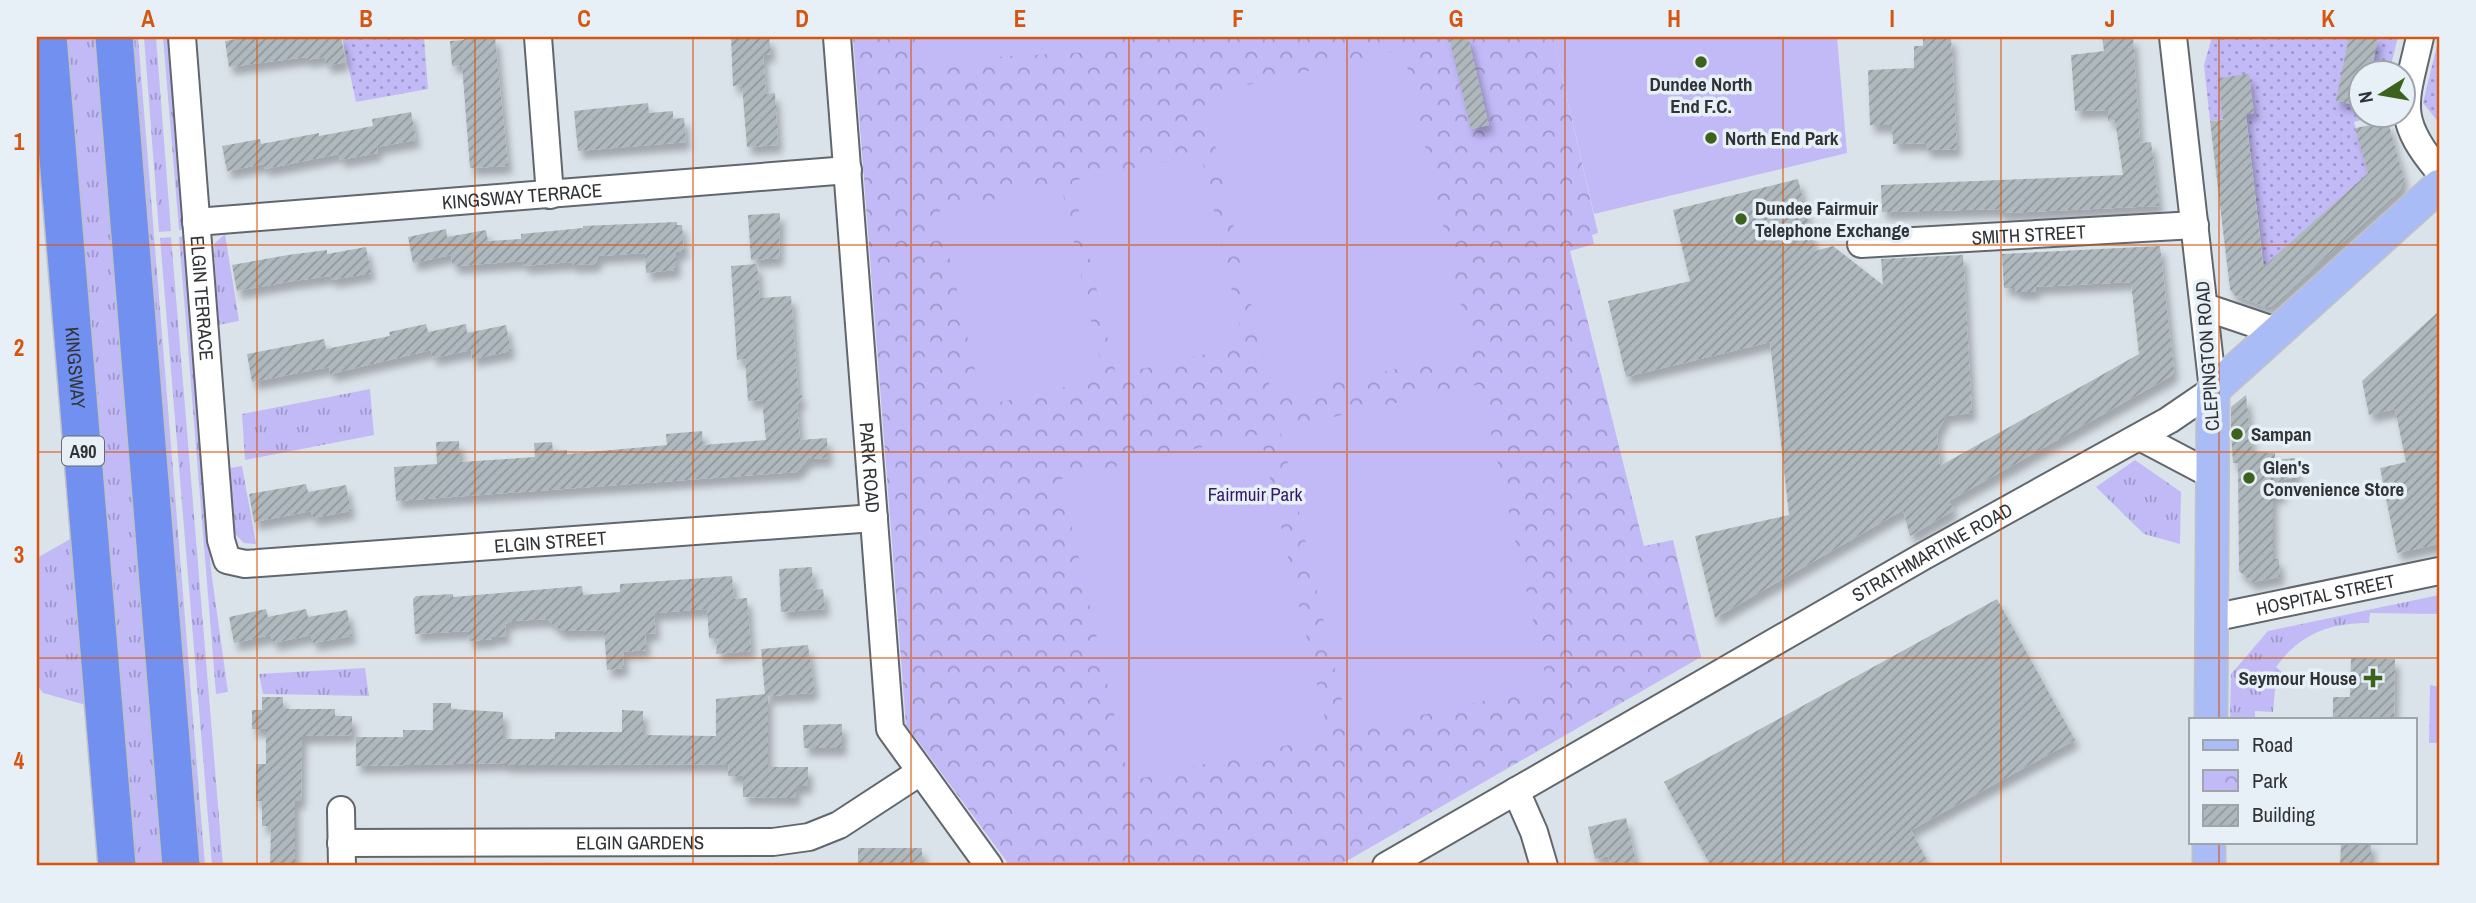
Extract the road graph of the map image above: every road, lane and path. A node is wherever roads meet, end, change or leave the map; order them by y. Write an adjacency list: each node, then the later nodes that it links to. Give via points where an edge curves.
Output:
1 (48, 37): 10 (highway, KINGSWAY / A90)
2 (114, 37): 32 (highway)
3 (182, 37): 13 (street, ELGIN TERRACE)
4 (538, 37): 12 (street)
5 (837, 37): 8 (street, PARK ROAD)
6 (2173, 37): 14 (street, CLEPINGTON ROAD)
7 (2420, 37): 9 (street, via 2405,104 2407,125)
8 (848, 170): 12 (street, KINGSWAY TERRACE); 21 (street, PARK ROAD)
9 (2439, 171)
10 (49, 178): 31 (highway, KINGSWAY / A90)
11 (2439, 186): 17 (main road, STRATHMARTINE ROAD)
12 (550, 195): 13 (street, KINGSWAY TERRACE)
13 (197, 222): 22 (street, ELGIN TERRACE, via 221,540)
14 (2195, 225): 15 (street, SMITH STREET); 16 (street, CLEPINGTON ROAD)
15 (1861, 244)
16 (2205, 307): 17 (street); 18 (street, CLEPINGTON ROAD)
17 (2279, 332): 18 (main road, STRATHMARTINE ROAD)
18 (2213, 390): 19 (street, STRATHMARTINE ROAD); 20 (main road, CLEPINGTON ROAD)
19 (2140, 437): 20 (street); 27 (street, STRATHMARTINE ROAD, via 2018,502)
20 (2212, 475): 24 (main road, CLEPINGTON ROAD)
21 (874, 518): 22 (street, ELGIN STREET, via 245,564); 26 (street, PARK ROAD, via 890,729)
22 (227, 560)
23 (2439, 571): 24 (street, HOSPITAL STREET)
24 (2212, 618): 25 (main road, CLEPINGTON ROAD)
25 (2211, 718)
26 (920, 772): 30 (street, ELGIN GARDENS, via 839,825 808,837 773,842); 33 (street, PARK ROAD)
27 (1516, 791): 34 (street, STRATHMARTINE ROAD); 35 (street)
28 (341, 810): 30 (street, ELGIN GARDENS)
29 (2209, 844): 36 (main road)
30 (342, 854)
31 (117, 866)
32 (181, 866)
33 (989, 866)
34 (1386, 866)
35 (1544, 866)
36 (2209, 866)

